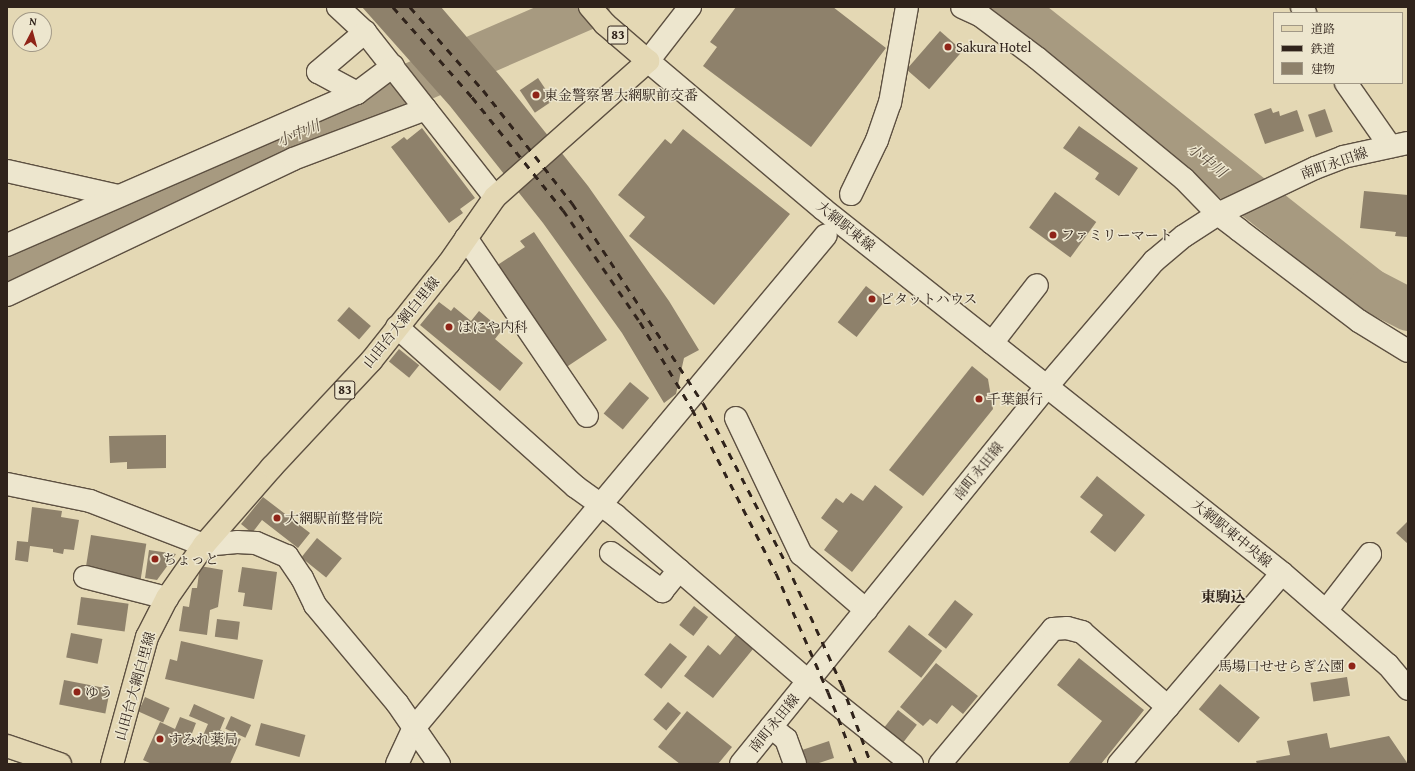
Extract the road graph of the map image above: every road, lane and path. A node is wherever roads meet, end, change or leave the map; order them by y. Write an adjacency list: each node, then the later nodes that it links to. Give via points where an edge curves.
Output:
1 (338, 7): 6 (street)
2 (590, 7): 7 (main road, 83, via 605,24)
3 (690, 7): 7 (street)
4 (907, 7): 14 (street, via 890,103 877,140)
5 (962, 7): 17 (street, via 981,16 1037,58 1184,179)
6 (365, 32): 8 (street); 10 (street, via 318,72)
7 (648, 61): 16 (main road, 山田台大網白里線 / 83); 24 (street, 大網駅東線, via 824,209)
8 (393, 66): 10 (street); 11 (street)
9 (1347, 84): 12 (street)
10 (357, 93): 15 (street)
11 (426, 109): 16 (street); 22 (street, via 293,159)
12 (1399, 145): 17 (street, 南町永田線, via 1336,160)
13 (7, 171): 15 (street)
14 (851, 194)
15 (118, 196): 20 (street)
16 (495, 197): 19 (main road, 山田台大網白里線 / 83)
17 (1218, 214): 25 (street, via 1359,321); 26 (street, 南町永田線, via 1184,236 1154,261)
18 (826, 235): 30 (street)
19 (466, 238): 23 (main road, 山田台大網白里線 / 83); 27 (street)
20 (7, 245)
21 (1037, 285): 24 (street)
22 (7, 295)
23 (397, 327): 30 (street, via 576,487); 31 (main road, 山田台大網白里線 / 83, via 336,401 272,467)
24 (992, 343): 26 (street, 大網駅東線)
25 (1408, 351)
26 (1048, 385): 35 (street, 大網駅東中央線); 38 (street, 南町永田線)
27 (587, 416)
28 (736, 418): 38 (street, via 801,554)
29 (7, 484): 31 (street, via 90,501)
30 (600, 504): 34 (street); 44 (street)
31 (204, 545): 37 (main road, 山田台大網白里線 / 83); 44 (street, via 256,543 287,556 302,578 315,605 397,703)
32 (611, 553): 34 (street, via 662,591)
33 (1370, 554): 39 (street)
34 (679, 570): 40 (street)
35 (1282, 573): 39 (street, 大網駅東中央線); 42 (street)
36 (85, 577): 37 (street)
37 (166, 598): 47 (main road, 山田台大網白里線 / 83, via 147,637)
38 (866, 610): 40 (street, 南町永田線)
39 (1326, 611): 41 (street, 大網駅東中央線, via 1388,665)
40 (808, 681): 43 (street, 南町永田線); 52 (street)
41 (1408, 689)
42 (1168, 707): 53 (street, via 1082,632 1067,628 1053,629); 54 (street)
43 (771, 727): 50 (street, 南町永田線); 51 (street, via 786,739)
44 (414, 728): 48 (street); 49 (street)
45 (7, 746): 46 (main road)
46 (60, 764)
47 (112, 764)
48 (397, 764)
49 (440, 764)
50 (741, 764)
51 (795, 764)
52 (912, 764)
53 (940, 764)
54 (1119, 764)

